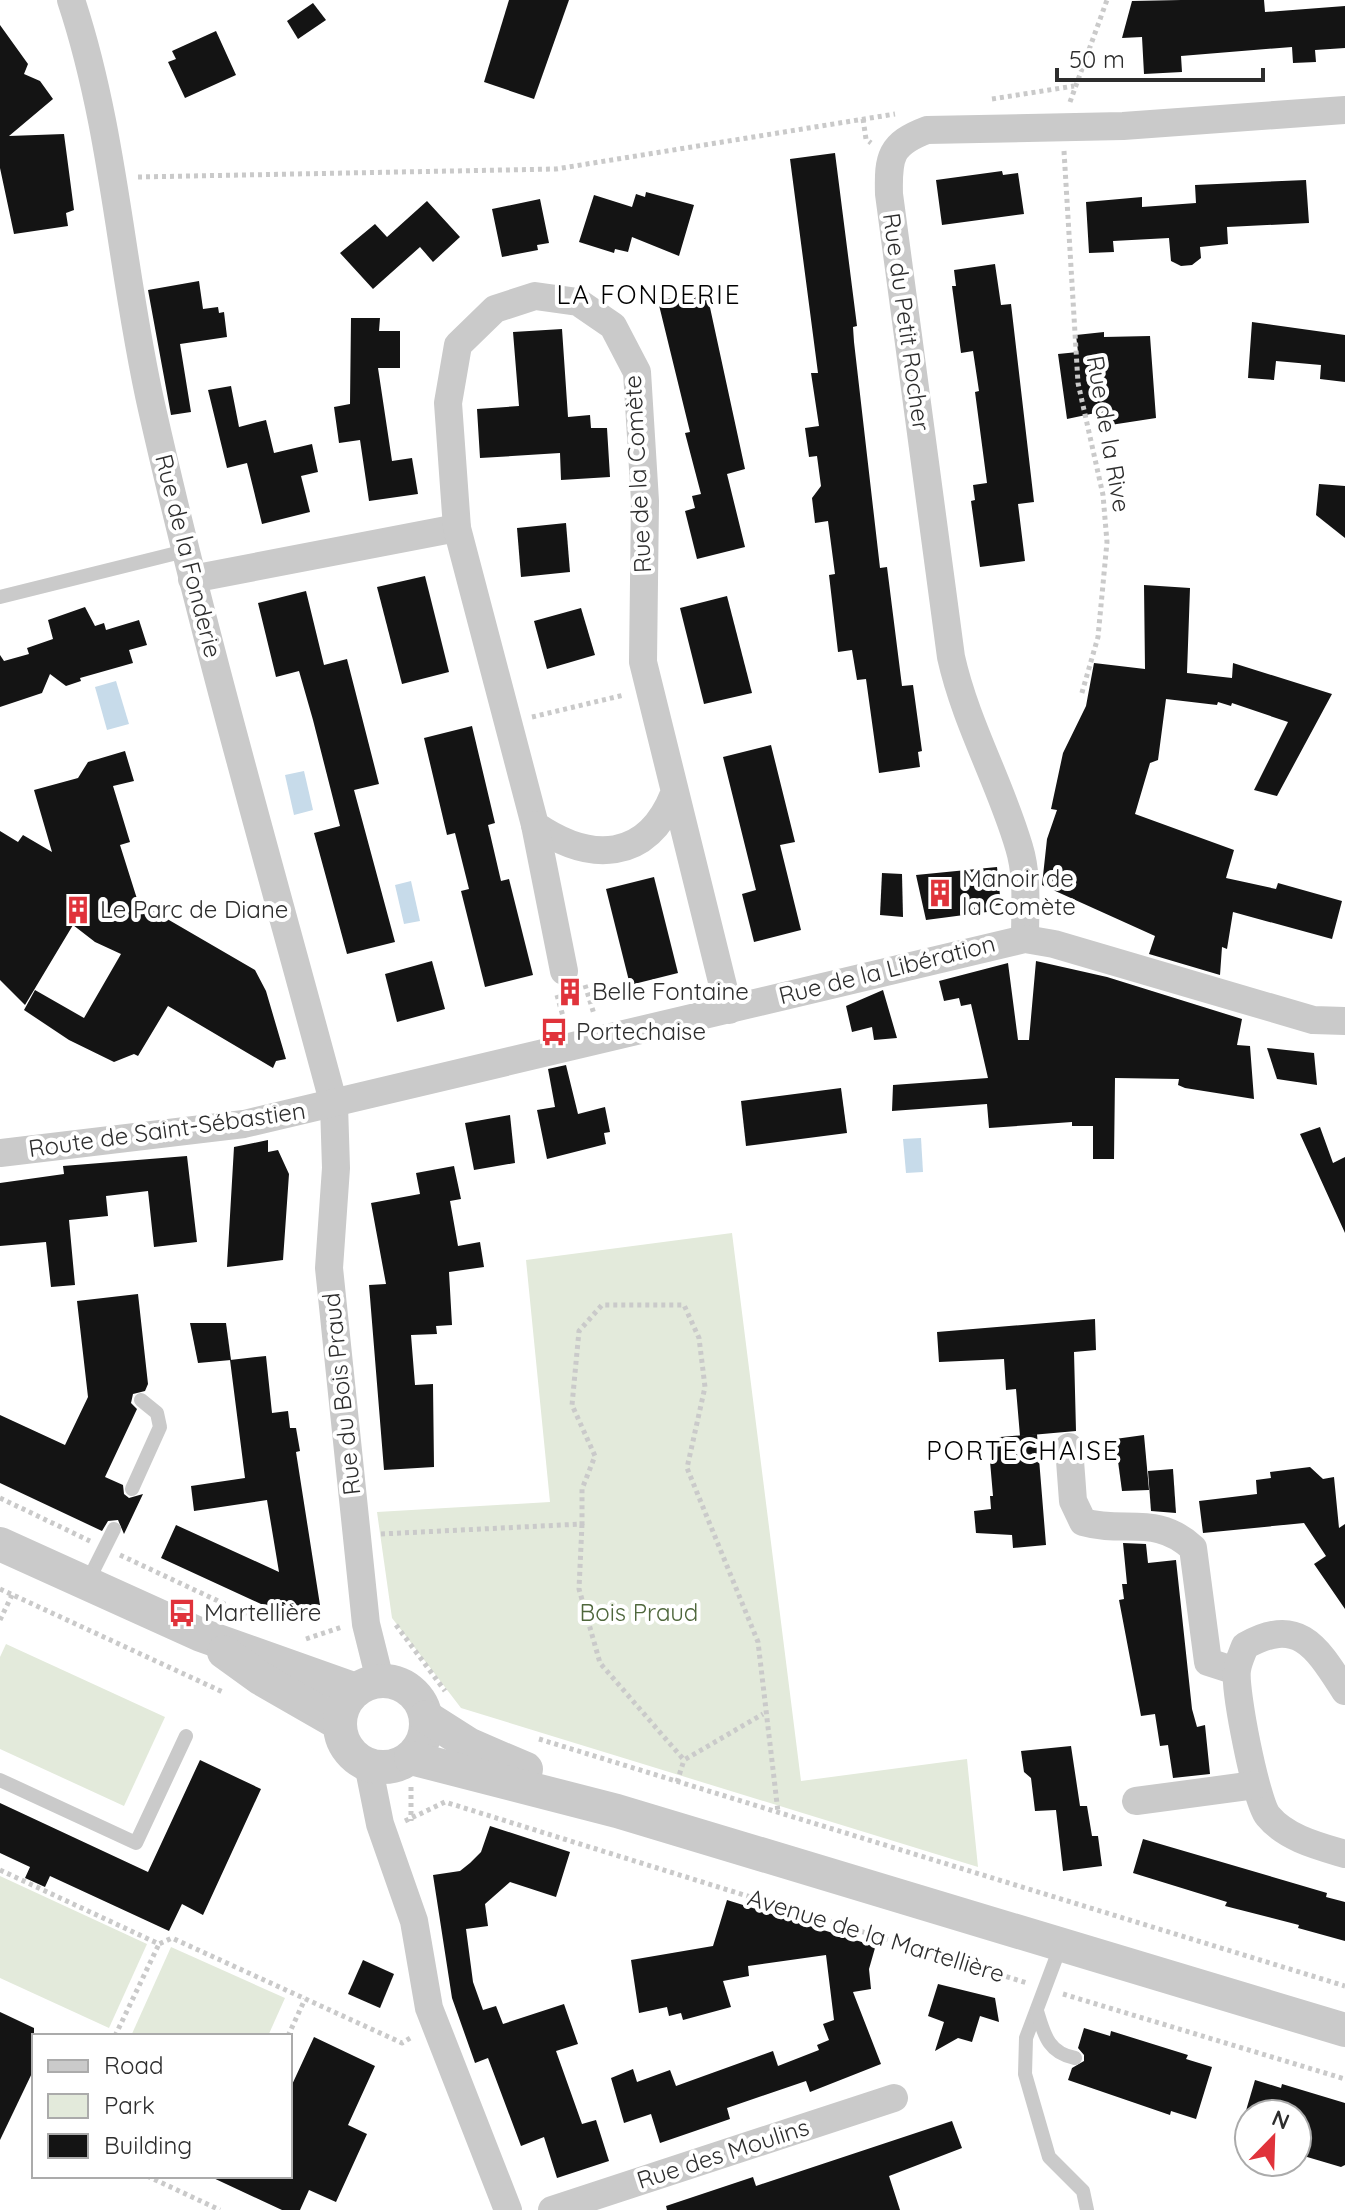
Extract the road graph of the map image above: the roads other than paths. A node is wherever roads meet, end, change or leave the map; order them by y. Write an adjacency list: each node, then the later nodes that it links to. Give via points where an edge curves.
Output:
1 (71, 0): 4 (street, Rue de la Fonderie, via 112,177 134,326)
2 (1345, 110): 8 (street, Rue du Petit Rocher, via 927,130 896,147 888,174 951,657 969,721 1019,847)
3 (457, 528): 4 (street); 6 (street, Rue de la Comète, via 448,403 458,345 495,309 535,296 578,302 613,326 637,372 645,501 643,662); 7 (street, Rue de la Comète)
4 (189, 565): 5 (lane); 12 (street, Rue de la Fonderie)
5 (0, 597)
6 (674, 794): 7 (street, via 645,837 614,850 576,848); 10 (street, Rue de la Comète)
7 (535, 825): 9 (street, Rue de la Comète)
8 (1025, 939): 10 (street, Rue de la Libération); 11 (street, Rue de la Libération, via 1288,1014)
9 (564, 971)
10 (729, 1010): 12 (street, Rue de la Libération)
11 (1345, 1021)
12 (334, 1105): 13 (street, Route de Saint-Sébastien, via 244,1124); 22 (street, Rue du Bois Praud, via 329,1268)
13 (0, 1153)
14 (141, 1400): 16 (lane, via 157,1413 160,1427)
15 (1069, 1447): 21 (street, via 1073,1501 1083,1522 1102,1528 1152,1525 1179,1535 1193,1548 1208,1662)
16 (132, 1489)
17 (114, 1529): 19 (lane)
18 (0, 1544): 19 (street)
19 (87, 1584): 20 (street)
20 (201, 1635): 22 (street); 25 (street, via 260,1678)
21 (1236, 1671): 23 (street, via 1245,1646 1275,1632 1296,1636 1320,1653); 30 (street)
22 (368, 1685): 24 (street, via 396,1682); 25 (street, via 344,1705)
23 (1345, 1691)
24 (440, 1710): 27 (street); 32 (street, Avenue de la Martellière, via 470,1745)
25 (340, 1724): 28 (street, via 348,1750)
26 (186, 1736): 29 (lane, via 136,1843)
27 (411, 1758): 28 (street, via 390,1767); 32 (street, Avenue de la Martellière)
28 (368, 1764): 39 (street, via 380,1824 414,1921 429,2008)
29 (0, 1780)
30 (1255, 1785): 31 (street); 33 (street, via 1266,1814 1283,1830)
31 (1136, 1801)
32 (617, 1811): 34 (street, Avenue de la Martellière)
33 (1345, 1854)
34 (1062, 1945): 35 (lane); 36 (street, Avenue de la Martellière)
35 (1037, 2011): 37 (lane, via 1046,2042 1063,2056); 41 (lane, via 1026,2038 1025,2074 1049,2157 1083,2191)
36 (1345, 2030)
37 (1075, 2058)
38 (894, 2098): 40 (street, Rue des Moulins)
39 (508, 2210)
40 (552, 2210)
41 (1087, 2210)

